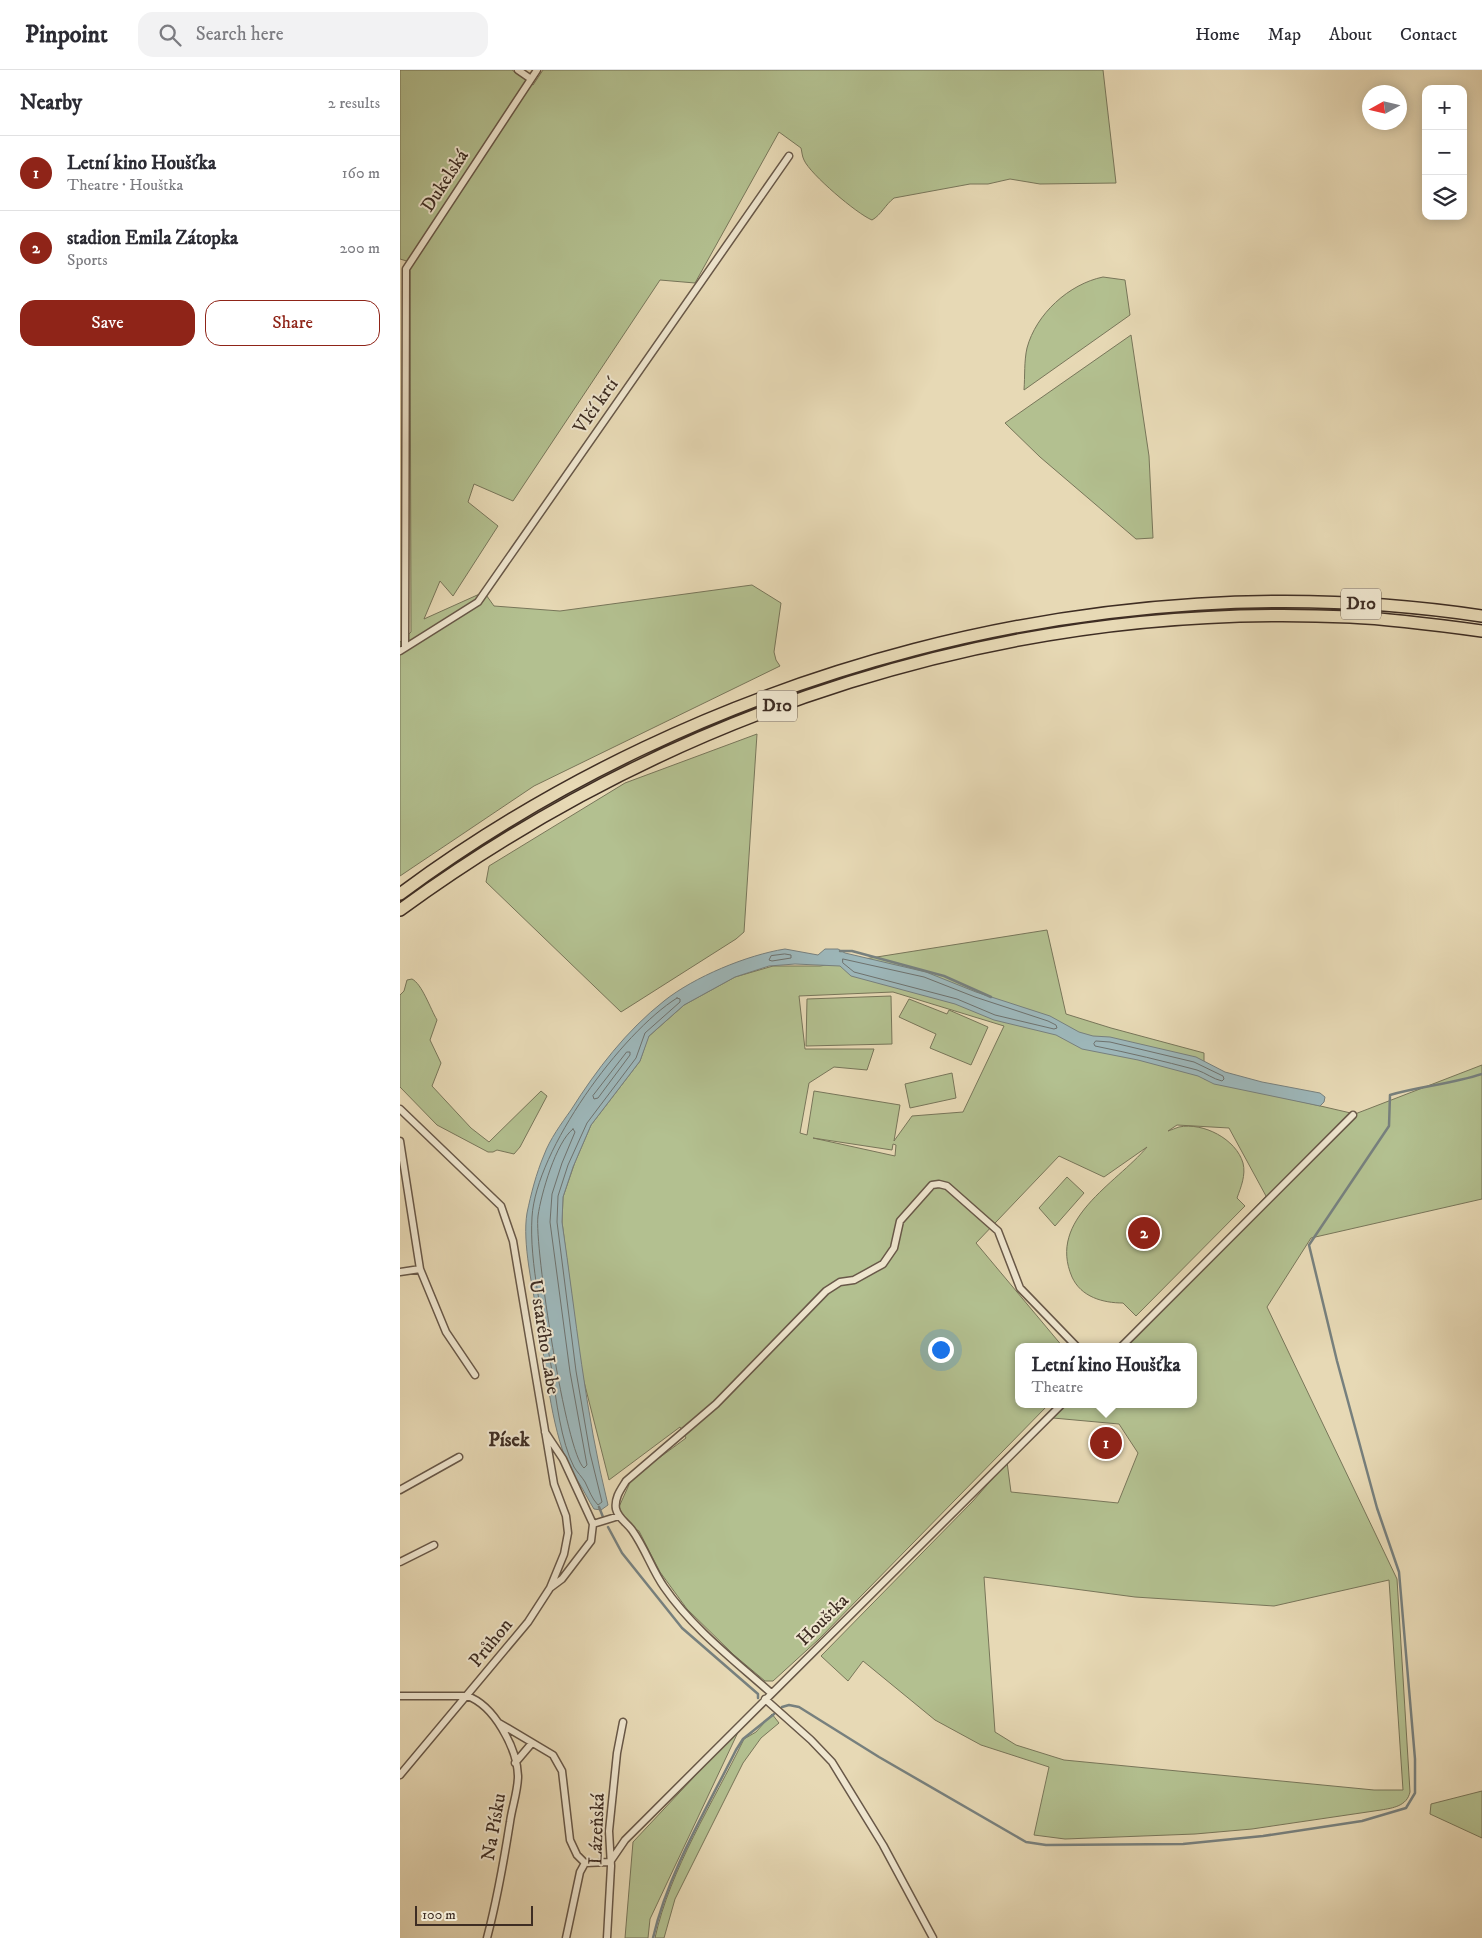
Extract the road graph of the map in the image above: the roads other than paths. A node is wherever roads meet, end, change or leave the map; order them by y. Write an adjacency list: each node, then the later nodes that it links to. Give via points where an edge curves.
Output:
1 (518, 70): 3 (street)
2 (537, 70): 3 (street, Dukelská)
3 (531, 79): 5 (street, Dukelská)
4 (789, 156): 9 (street, Vlčí krtí, via 478,602)
5 (403, 269): 6 (street, Dukelská)
6 (402, 363): 9 (street, Dukelská)
7 (1482, 616): 10 (highway, D10, via 1363,604 1239,603 1083,617 958,639 850,668 768,695 666,737 558,792)
8 (1482, 631): 11 (highway, D10, via 1350,617 1239,617 1077,631 959,652 835,686 672,749 566,802 468,862)
9 (402, 649)
10 (400, 894)
11 (400, 910)
12 (400, 1109): 21 (street, U starého Labe, via 501,1206 515,1250)
13 (1353, 1115): 18 (street)
14 (400, 1141): 15 (street)
15 (420, 1269): 16 (street); 19 (street, via 446,1332)
16 (400, 1272)
17 (1072, 1343): 24 (street, via 1020,1288 998,1231 947,1186 932,1185 903,1216 894,1248 883,1264 826,1291 716,1404 626,1481 618,1494 616,1509)
18 (1125, 1343)
19 (475, 1375)
20 (1058, 1408): 29 (street, Houštka)
21 (544, 1430): 25 (street, via 563,1459); 28 (street, U starého Labe, via 554,1484 566,1516 568,1533 564,1554)
22 (459, 1457): 23 (street)
23 (400, 1490)
24 (619, 1516): 25 (street); 29 (street, via 632,1530 664,1588 699,1628)
25 (593, 1524): 28 (street, Průhon, via 591,1541 562,1579)
26 (434, 1545): 27 (street)
27 (400, 1562)
28 (550, 1588): 31 (street, Průhon, via 528,1622)
29 (771, 1693): 32 (street, Houštka)
30 (400, 1696): 31 (street)
31 (467, 1696): 34 (street, Na Písku, via 478,1700); 37 (street, Průhon)
32 (765, 1699): 38 (street, Houštka, via 625,1840); 43 (street, via 832,1762 883,1845)
33 (623, 1722): 38 (street, Lázeňská, via 616,1753)
34 (499, 1723): 35 (street, Na Písku); 36 (street, Na Písku, via 512,1747)
35 (532, 1743): 36 (street); 39 (street, Na Písku, via 553,1756 562,1771 570,1840 577,1855)
36 (515, 1763): 40 (street, Na Písku, via 518,1776)
37 (400, 1775)
38 (610, 1862): 39 (street); 42 (street, Lázeňská)
39 (586, 1863): 41 (street, via 580,1872)
40 (487, 1938)
41 (566, 1938)
42 (607, 1938)
43 (933, 1938)

